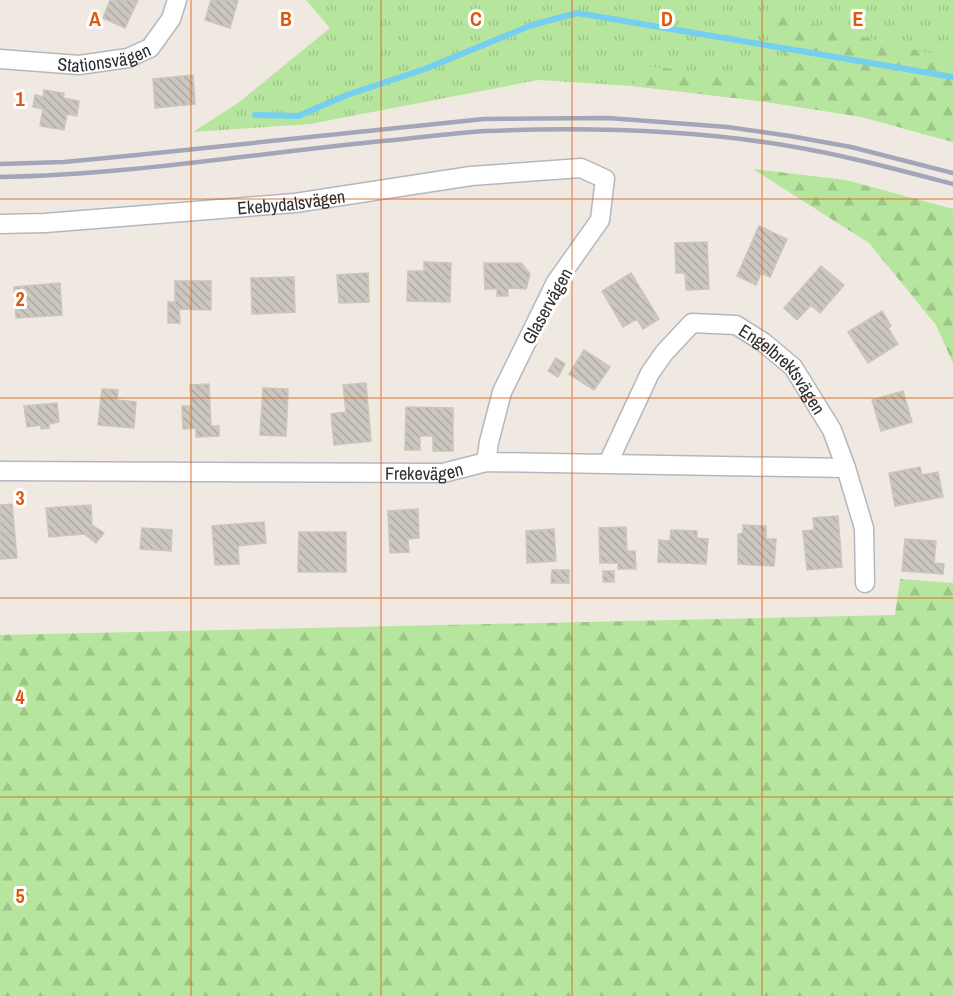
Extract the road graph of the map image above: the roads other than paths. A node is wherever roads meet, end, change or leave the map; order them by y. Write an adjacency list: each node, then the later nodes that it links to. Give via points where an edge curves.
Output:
1 (177, 0): 2 (street, Stationsvägen, via 171,19 150,48 128,58 79,65)
2 (0, 59)
3 (581, 168): 4 (street, Ekebydalsvägen, via 471,176 295,202); 5 (street, Glaservägen, via 605,179 600,220 556,282 502,392)
4 (0, 224)
5 (486, 462): 6 (street, Frekevägen); 8 (street, Frekevägen, via 443,473)
6 (608, 463): 7 (street, Frekevägen); 7 (street, Engelbrektsvägen, via 650,373 692,323 736,325 793,368 832,430)
7 (846, 468): 9 (street, Engelbrektsvägen, via 864,528)
8 (0, 471)
9 (865, 583)

